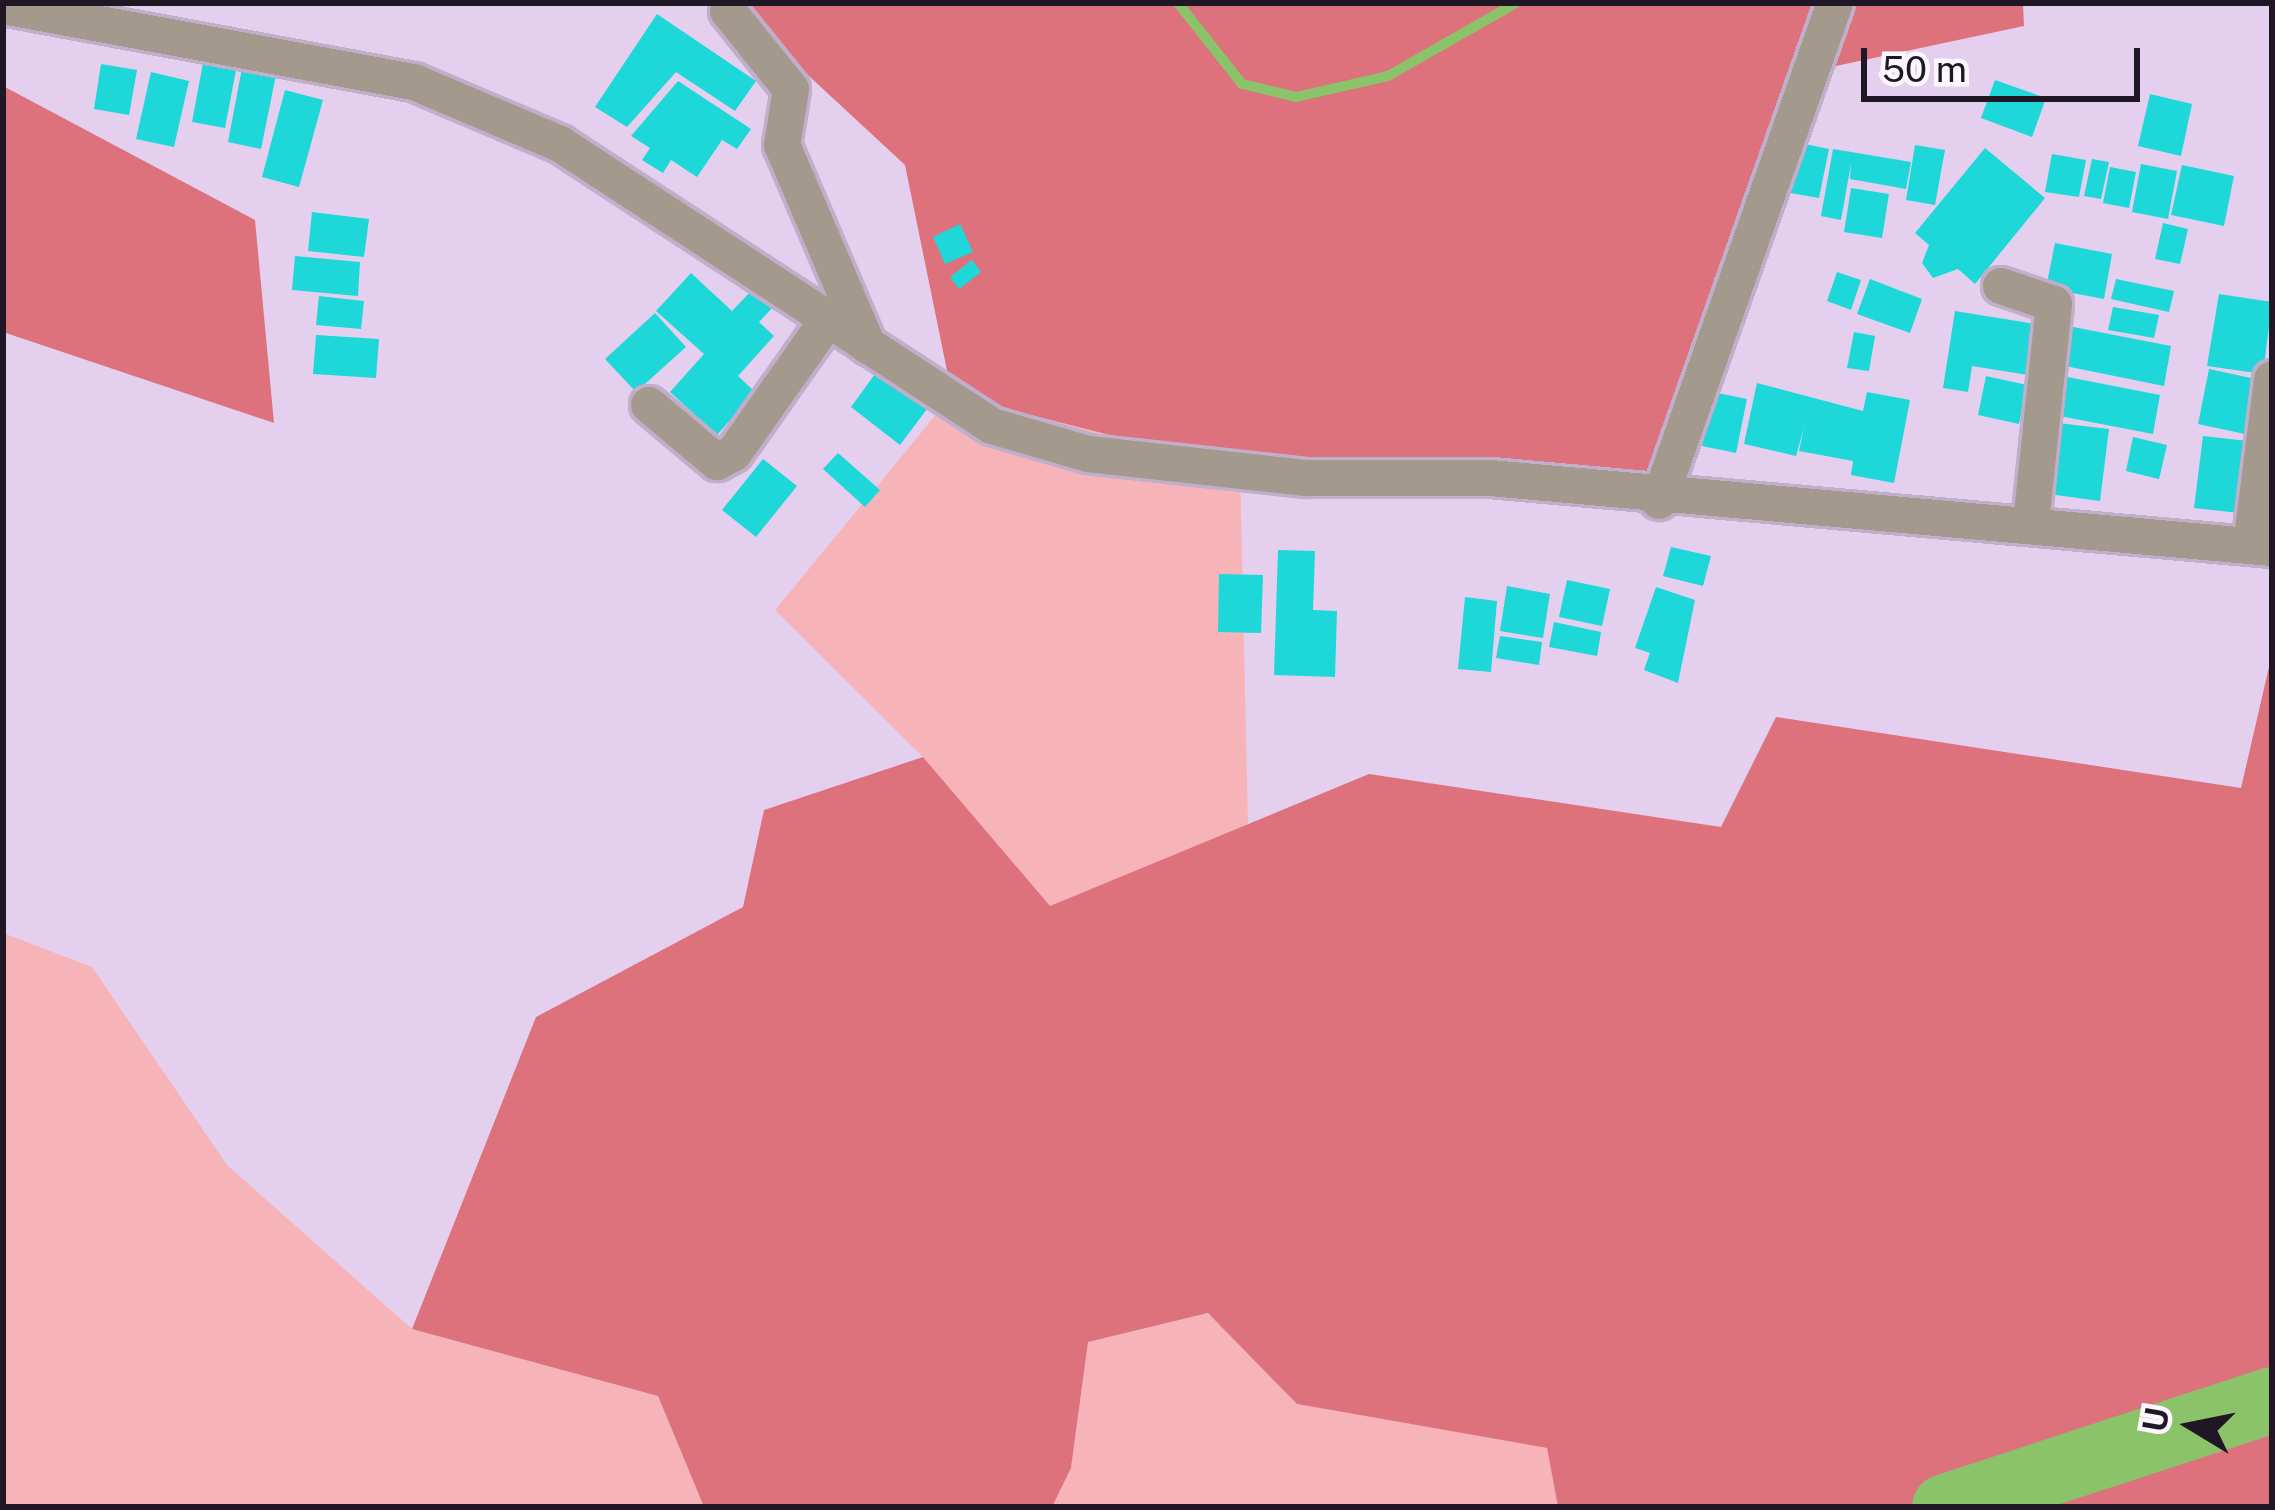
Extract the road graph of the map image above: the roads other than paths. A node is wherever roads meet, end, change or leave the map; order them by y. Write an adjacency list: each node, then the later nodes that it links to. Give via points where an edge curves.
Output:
1 (1835, 3): 9 (street)
2 (3, 5): 5 (street, via 414,82 560,144 761,269)
3 (728, 11): 6 (street, via 791,89 782,145)
4 (2001, 286): 10 (street, via 2054,304)
5 (826, 322): 6 (street); 8 (street, via 734,454 718,462)
6 (868, 346): 9 (street, via 992,426 1088,454 1307,478 1490,478)
7 (2272, 379): 11 (street)
8 (649, 405)
9 (1659, 501): 10 (street)
10 (2031, 523): 11 (street)
11 (2262, 547)

